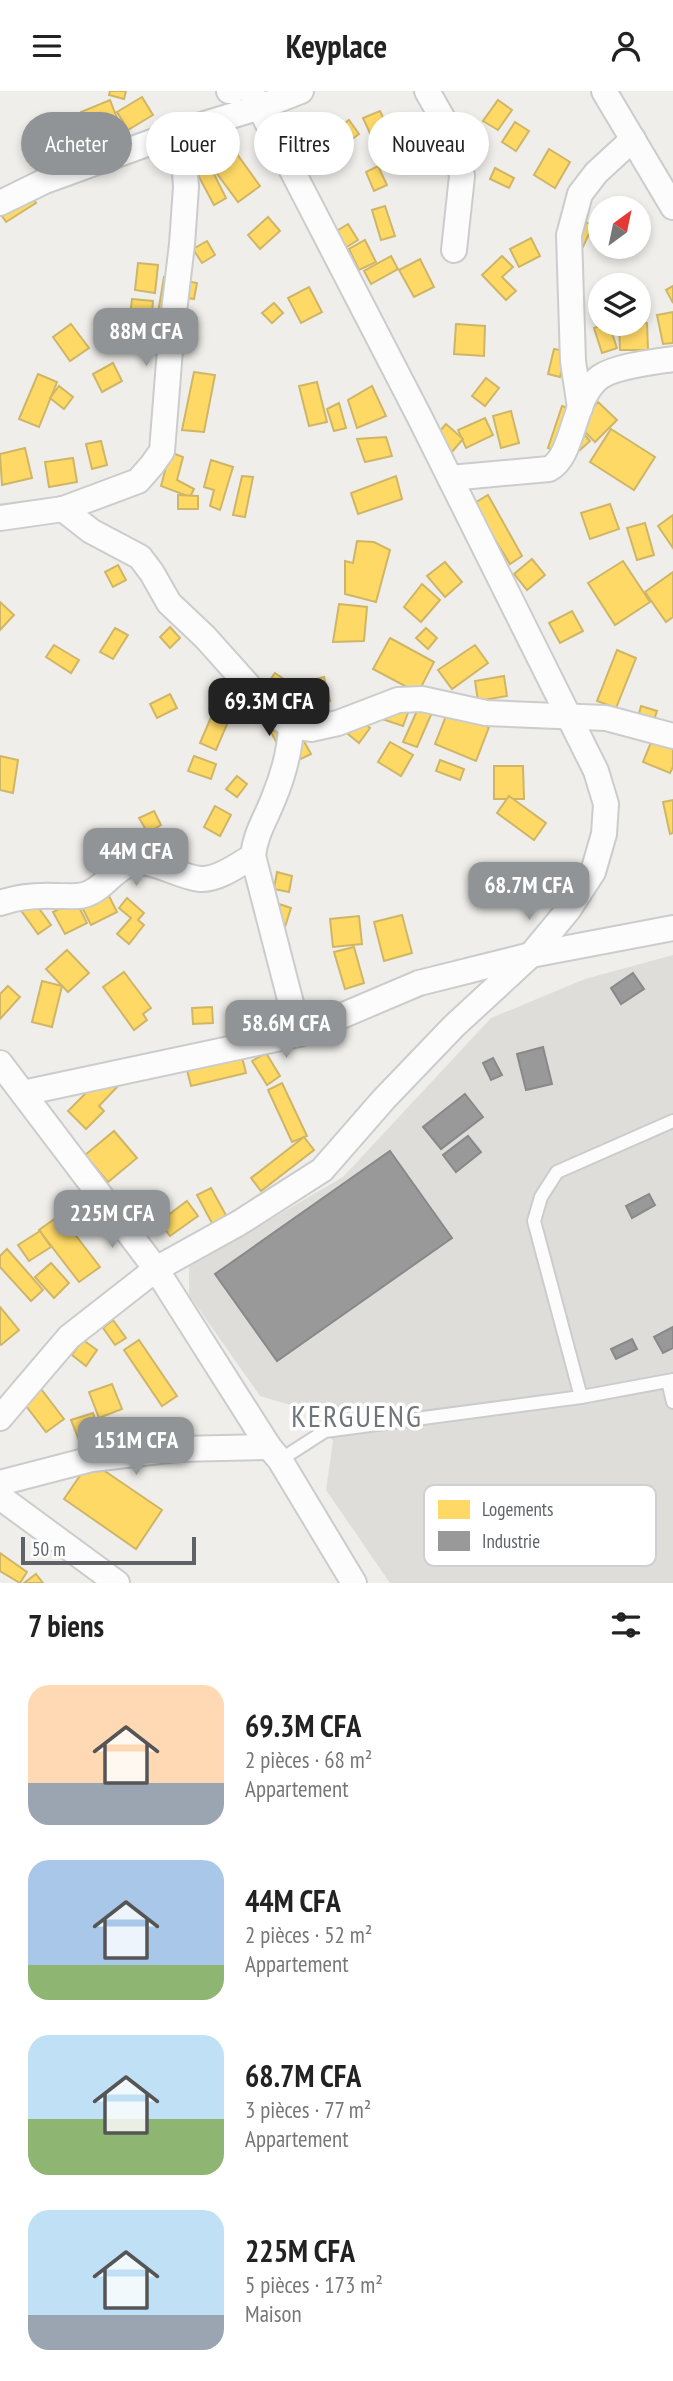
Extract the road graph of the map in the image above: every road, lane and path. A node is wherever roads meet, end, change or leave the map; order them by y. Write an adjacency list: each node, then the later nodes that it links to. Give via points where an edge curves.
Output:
1 (301, 91): 4 (street)
2 (427, 91): 11 (street, via 452,135 462,176)
3 (604, 91): 6 (street)
4 (256, 99): 5 (street); 14 (street)
5 (226, 112)
6 (633, 139): 10 (street); 13 (street, via 580,194 569,235 573,361)
7 (146, 144): 9 (street, via 45,181)
8 (185, 175): 15 (street, via 162,451 138,481)
9 (0, 203)
10 (673, 207)
11 (454, 250)
12 (673, 359): 13 (street, via 610,372 589,389)
13 (580, 408): 14 (street, via 557,465)
14 (450, 478): 17 (street)
15 (63, 509): 16 (street); 18 (street, via 91,531 139,557 169,603 273,713)
16 (0, 518)
17 (569, 715): 18 (street, via 486,713 422,698 398,700 311,729); 19 (street, via 606,718); 23 (street, via 606,804 604,834 593,872)
18 (291, 726): 20 (street, via 290,752 255,839)
19 (673, 736)
20 (253, 856): 21 (street, via 202,879 134,863 97,891 80,896 30,895); 24 (street)
21 (0, 904)
22 (673, 928): 23 (street)
23 (531, 955): 24 (street, via 419,983); 28 (street, via 454,1026 322,1170)
24 (299, 1034): 26 (street)
25 (0, 1063): 26 (street)
26 (23, 1093): 28 (street)
27 (673, 1121): 30 (lane, via 557,1172 541,1198 534,1221)
28 (156, 1269): 32 (street, via 69,1337); 33 (street)
29 (670, 1381): 30 (lane); 31 (lane)
30 (582, 1397): 33 (lane, via 325,1431)
31 (673, 1402)
32 (0, 1418)
33 (274, 1453): 34 (street, via 177,1449 92,1459); 37 (street)
34 (0, 1483)
35 (0, 1497): 36 (street)
36 (117, 1583)
37 (354, 1583)

